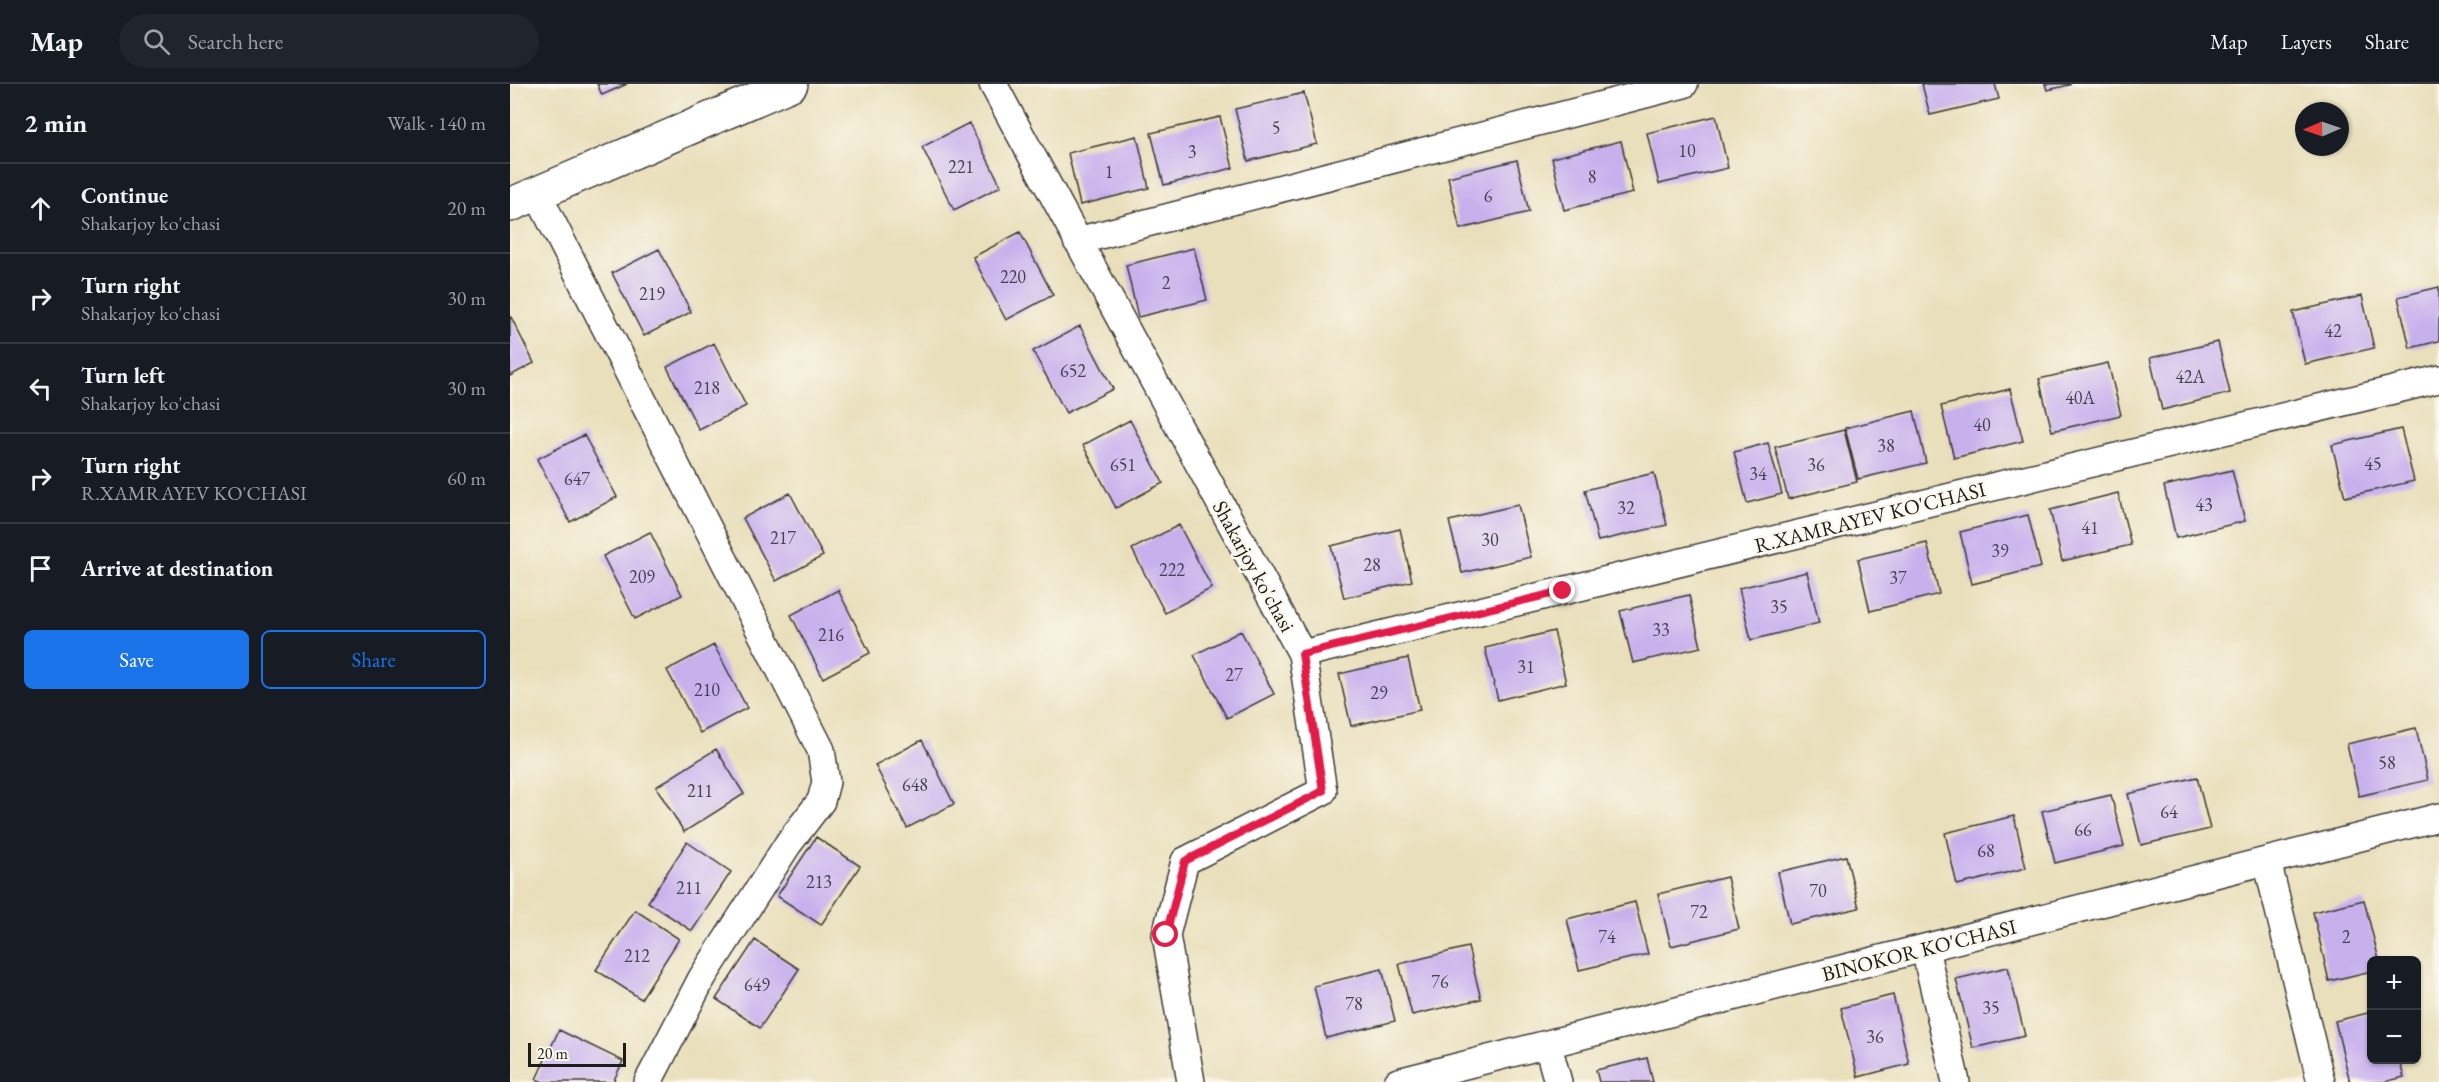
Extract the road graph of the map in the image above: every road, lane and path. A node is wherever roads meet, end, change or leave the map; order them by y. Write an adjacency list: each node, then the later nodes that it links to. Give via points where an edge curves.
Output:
1 (792, 84): 4 (street)
2 (993, 84): 5 (street, Shakarjoy ko'chasi)
3 (1684, 84): 5 (street)
4 (524, 199): 12 (street, via 821,750 826,782 821,801 788,844 702,978)
5 (1077, 241): 7 (street, Shakarjoy ko'chasi)
6 (2439, 380): 7 (street, R.XAMRAYEV KO'CHASI)
7 (1302, 654): 13 (street, Shakarjoy ko'chasi, via 1323,791 1185,861 1182,871 1166,935)
8 (2439, 817): 9 (street, BINOKOR KO'CHASI)
9 (2267, 861): 10 (street, BINOKOR KO'CHASI); 17 (street)
10 (1925, 949): 11 (street, BINOKOR KO'CHASI); 16 (street)
11 (1548, 1046): 14 (street, BINOKOR KO'CHASI); 15 (street)
12 (648, 1082)
13 (1191, 1082)
14 (1398, 1082)
15 (1558, 1082)
16 (1956, 1082)
17 (2321, 1082)

